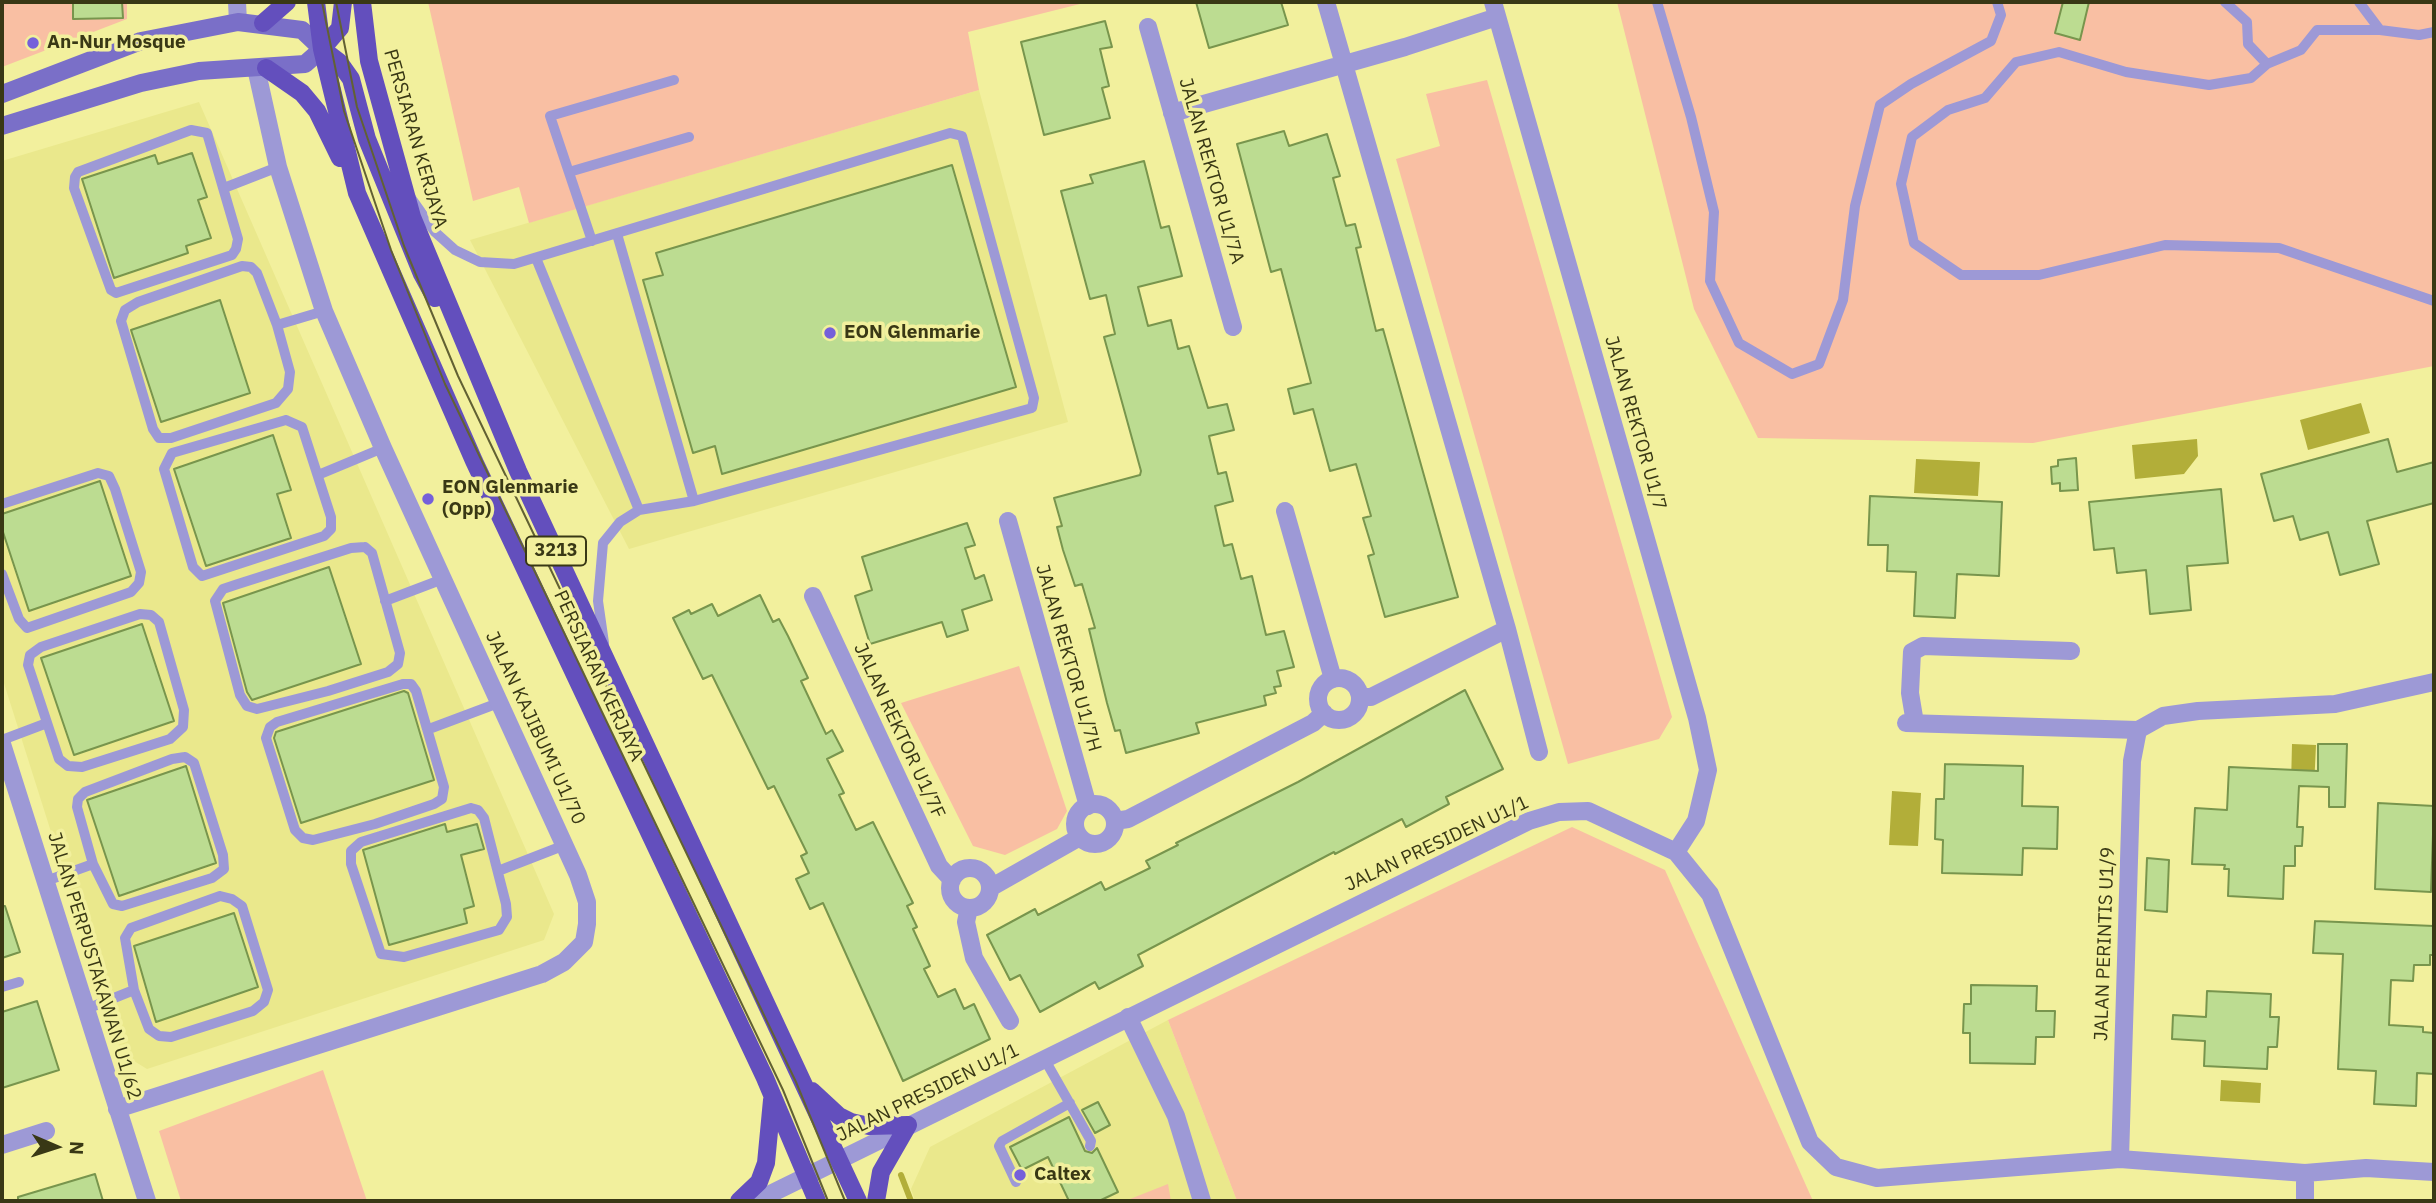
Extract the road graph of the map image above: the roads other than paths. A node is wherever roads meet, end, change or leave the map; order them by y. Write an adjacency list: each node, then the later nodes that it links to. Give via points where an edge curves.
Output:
1 (237, 2): 12 (street)
2 (287, 2): 13 (main road)
3 (316, 2): 17 (main road, PERSIARAN KERJAYA / 3213)
4 (343, 2): 17 (main road, via 340,28)
5 (362, 2): 28 (main road, PERSIARAN KERJAYA / 3213, via 369,61)
6 (1326, 2): 18 (street)
7 (1657, 2): 8 (lane, via 1714,212 1710,281 1739,343 1791,374 1819,363 1843,300 1855,206 1880,105 1991,41 2001,15)
8 (1997, 2)
9 (2225, 2): 19 (lane, via 2247,22 2248,44)
10 (2359, 2): 15 (lane)
11 (1495, 9): 18 (street); 67 (street, JALAN REKTOR U1/7, via 1697,718 1708,770 1696,821)
12 (238, 22): 13 (street); 22 (street, via 141,41)
13 (263, 23): 17 (street, via 302,30)
14 (1148, 27): 23 (street, JALAN REKTOR U1/7A)
15 (2380, 30): 16 (lane, via 2419,35); 19 (lane, via 2317,30 2301,50)
16 (2434, 32)
17 (322, 49): 20 (street, via 305,64); 30 (main road, PERSIARAN KERJAYA / 3213); 38 (main road, via 351,79 367,139 422,274)
18 (1344, 64): 23 (street); 50 (street)
19 (2267, 64): 34 (lane, via 2251,78 2209,85 2126,72 2059,52 2016,62 1985,98 1948,110 1912,137 1900,184 1914,243 1961,275 2039,275 2165,245 2279,248)
20 (261, 68): 24 (street, via 200,71 141,83); 26 (street, JALAN KAJIBUMI U1/70); 30 (main road, via 302,93 317,111)
21 (674, 80): 27 (lane, via 550,116)
22 (2, 94)
23 (1172, 113): 37 (street, JALAN REKTOR U1/7A)
24 (2, 126)
25 (689, 137): 27 (lane)
26 (278, 167): 29 (lane); 35 (street, JALAN KAJIBUMI U1/70)
27 (569, 172): 32 (lane)
28 (403, 186): 33 (lane, via 435,232 455,250 480,262 514,264); 38 (main road, PERSIARAN KERJAYA / 3213)
29 (224, 188): 29 (lane, via 238,239 232,255 122,293 111,289 74,188 78,172 191,130 207,134)
30 (357, 193): 82 (main road, PERSIARAN KERJAYA / 3213, via 474,461)
31 (617, 234): 32 (lane); 41 (lane); 41 (lane, via 950,133 962,136 1034,398 1032,408)
32 (592, 242): 33 (lane)
33 (536, 258): 43 (lane)
34 (2434, 301)
35 (324, 311): 36 (lane); 39 (street, JALAN KAJIBUMI U1/70)
36 (276, 324): 36 (lane, via 290,372 288,389 276,403 172,438 159,438 121,321 125,310 242,266 257,273)
37 (1233, 327)
38 (479, 378): 52 (main road, PERSIARAN KERJAYA / 3213)
39 (383, 448): 40 (lane); 46 (street, JALAN KAJIBUMI U1/70)
40 (318, 475): 40 (lane, via 302,427 286,420 172,453 164,469 192,567 202,576 216,573 324,536 331,529 331,517)
41 (695, 501): 43 (lane)
42 (2, 504): 47 (lane, via 98,472 109,477 141,572 131,592 27,628)
43 (639, 510): 52 (lane, via 620,522 603,543 598,601)
44 (1285, 511): 53 (street)
45 (1008, 521): 63 (street, JALAN REKTOR U1/7H)
46 (443, 579): 49 (lane); 56 (street, JALAN KAJIBUMI U1/70)
47 (3, 580)
48 (813, 596): 70 (street, JALAN REKTOR U1/7F, via 939,866)
49 (385, 601): 49 (lane, via 400,653 398,664 388,672 257,709 247,706 215,601 223,589 365,547 372,553)
50 (1507, 629): 55 (street, via 1371,696); 62 (street)
51 (2071, 651): 60 (street, via 1923,646 1912,652 1910,723)
52 (606, 654): 81 (main road, PERSIARAN KERJAYA / 3213)
53 (1334, 679): 55 (street, via 1351,682); 57 (street, via 1320,693)
54 (2434, 682): 60 (street, via 2335,704 2198,710 2162,716)
55 (1360, 697): 57 (street, via 1348,718 1335,719)
56 (501, 702): 59 (lane); 66 (street, JALAN KAJIBUMI U1/70)
57 (1324, 713): 64 (street, via 1313,723 1128,819)
58 (47, 723): 58 (lane, via 28,665 30,655 140,614 159,622 184,710 183,727 170,739 82,767 68,766 59,758); 61 (lane)
59 (429, 729): 59 (lane, via 444,788 442,799 375,824 313,840 295,830 266,738 270,727 411,684)
60 (2138, 730): 90 (street, JALAN PERINTIS U1/9, via 2131,785)
61 (2, 742): 71 (street, JALAN PERPUSTAKAWAN U1/62)
62 (1539, 752)
63 (1088, 806): 64 (street, via 1105,807); 65 (street, via 1076,819)
64 (1115, 821): 65 (street, via 1113,833 1104,842 1091,843)
65 (1080, 837): 72 (street)
66 (565, 845): 69 (lane); 84 (street, JALAN KAJIBUMI U1/70, via 587,913 584,942 564,962 542,974)
67 (1676, 852): 78 (street, JALAN PRESIDEN U1/1, via 1588,811 1559,812 1529,821); 90 (street, JALAN PRESIDEN U1/1, via 1710,894 1810,1142 1836,1167 1877,1178)
68 (93, 864): 68 (lane, via 78,799 85,792 172,759 185,757 194,763 224,869 212,878 122,906 109,899); 71 (lane)
69 (498, 871): 69 (lane, via 507,917 499,930 392,957 381,954 351,852 361,842 471,808 484,818)
70 (952, 880): 72 (street, via 961,870 974,869 986,875); 73 (street, via 953,899)
71 (46, 881): 77 (street, JALAN PERPUSTAKAWAN U1/62)
72 (990, 888): 73 (street, via 986,900)
73 (970, 908): 79 (street, via 966,922 974,958)
74 (19, 982): 75 (lane)
75 (2, 987)
76 (134, 990): 76 (lane, via 149,1029 159,1036 171,1037 253,1011 264,1002 268,990 242,906 220,896 131,928 124,950); 77 (lane)
77 (89, 1008): 84 (street, JALAN PERPUSTAKAWAN U1/62)
78 (1128, 1017): 80 (street, JALAN PRESIDEN U1/1); 101 (street, via 1175,1116)
79 (1010, 1021)
80 (1045, 1060): 83 (lane); 85 (street, JALAN PRESIDEN U1/1)
81 (803, 1082): 85 (main road, via 851,1122); 89 (main road, PERSIARAN KERJAYA / 3213)
82 (772, 1093): 93 (main road, PERSIARAN KERJAYA / 3213); 96 (main road, via 766,1163 759,1182)
83 (1070, 1102): 88 (lane); 94 (lane, via 1002,1141 999,1146)
84 (117, 1109): 95 (street, JALAN PERPUSTAKAWAN U1/62)
85 (908, 1125): 89 (street, JALAN PRESIDEN U1/1); 100 (main road, via 881,1172)
86 (46, 1131): 87 (street)
87 (2, 1145)
88 (1090, 1146)
89 (840, 1158): 93 (street, JALAN PRESIDEN U1/1); 99 (main road, PERSIARAN KERJAYA / 3213)
90 (2120, 1159): 92 (street, JALAN PRESIDEN U1/1)
91 (2434, 1171): 92 (street, JALAN PRESIDEN U1/1, via 2366,1168)
92 (2305, 1173): 102 (street)
93 (807, 1175): 97 (street, JALAN PRESIDEN U1/1); 98 (main road, PERSIARAN KERJAYA / 3213)
94 (1016, 1182)
95 (147, 1201)
96 (739, 1201)
97 (756, 1201)
98 (817, 1201)
99 (858, 1201)
100 (876, 1201)
101 (1202, 1201)
102 (2305, 1201)

